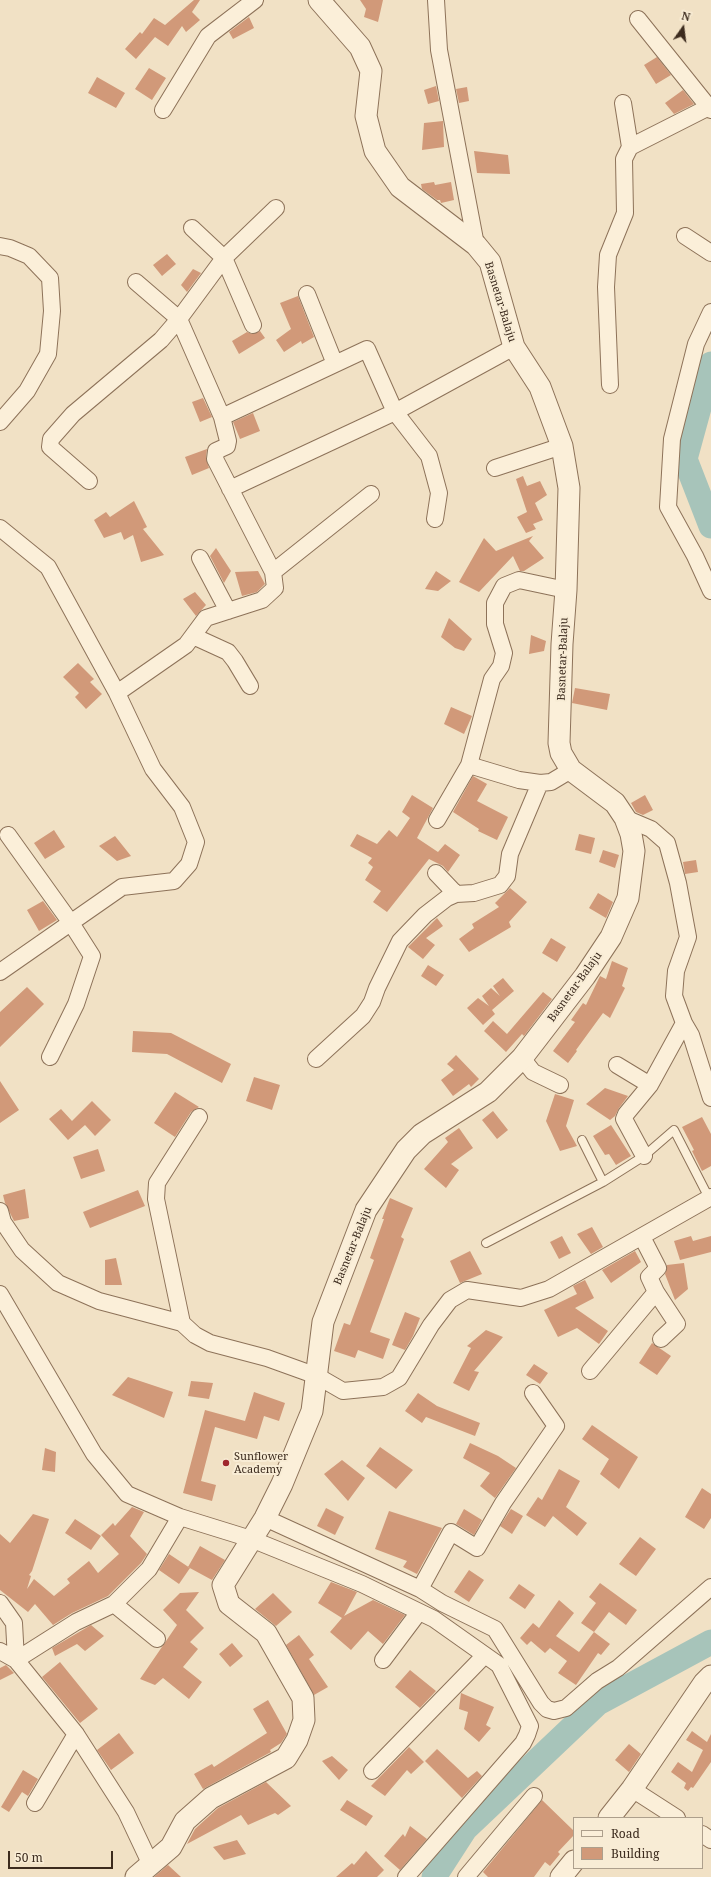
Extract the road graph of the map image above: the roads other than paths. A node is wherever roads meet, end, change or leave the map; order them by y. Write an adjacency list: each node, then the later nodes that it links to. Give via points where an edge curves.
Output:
1 (255, 0): 7 (street, via 208,36)
2 (319, 0): 12 (street, Basnetar-Balaju, via 360,47 372,71 366,116 375,151 400,187)
3 (436, 0): 12 (street, via 439,50)
4 (638, 19): 6 (street)
5 (623, 103): 8 (street)
6 (710, 108): 8 (street)
7 (163, 110)
8 (630, 147): 23 (street, via 624,159 625,213 608,255 606,287)
9 (276, 208): 15 (street)
10 (192, 228): 15 (street)
11 (685, 236): 14 (street)
12 (476, 245): 21 (street, Basnetar-Balaju, via 490,262)
13 (0, 246): 26 (street, via 29,256 50,278 52,312 48,354 27,391)
14 (711, 253)
15 (224, 258): 19 (street); 20 (street)
16 (136, 282): 19 (street)
17 (307, 294): 22 (street)
18 (711, 312): 37 (street, via 696,344 672,439 668,507)
19 (179, 319): 25 (street); 29 (street, via 161,340 73,414 51,439 50,447)
20 (253, 325)
21 (514, 346): 24 (street); 27 (street, Basnetar-Balaju, via 540,388)
22 (335, 364): 24 (street, via 367,349); 25 (street)
23 (610, 385)
24 (395, 412): 30 (street); 32 (street, via 429,456 439,493)
25 (222, 418): 30 (street, via 228,441 227,446 216,451 215,459)
26 (0, 422)
27 (562, 446): 28 (street); 36 (street, Basnetar-Balaju, via 569,488)
28 (495, 468)
29 (89, 480)
30 (230, 489): 35 (street)
31 (371, 494): 35 (street)
32 (435, 519)
33 (0, 528): 41 (street, via 48,567)
34 (200, 558): 38 (street)
35 (273, 572): 38 (street, via 275,588 262,600)
36 (566, 590): 42 (street, via 519,580 504,586 495,603 495,624 504,653 501,666 492,679); 43 (street, Basnetar-Balaju, via 559,743 563,757)
37 (711, 591)
38 (228, 611): 39 (street, via 206,618)
39 (193, 636): 40 (street, via 228,652); 41 (street, via 186,645)
40 (250, 686)
41 (117, 693): 50 (street, via 153,769 182,807 196,842 189,864 174,881 122,887)
42 (469, 765): 44 (street, via 519,780); 46 (street)
43 (571, 770): 44 (street, via 551,782); 45 (street, Basnetar-Balaju, via 615,803)
44 (540, 783): 49 (street, via 510,854 507,876 500,885 474,893)
45 (625, 818): 52 (street, via 651,829 667,843 678,883 688,937 676,971 674,996); 54 (street, Basnetar-Balaju, via 634,851 628,898 611,937 585,976)
46 (437, 820)
47 (8, 835): 50 (street)
48 (436, 873): 49 (street)
49 (456, 894): 55 (street, via 425,916 400,940 363,1016)
50 (71, 923): 51 (street); 53 (street, via 92,956 76,1004)
51 (0, 972)
52 (684, 1023): 58 (street); 59 (street, via 691,1036)
53 (50, 1056)
54 (522, 1058): 57 (street, via 533,1072); 73 (street, Basnetar-Balaju, via 488,1092 422,1134 386,1177 366,1210 323,1322)
55 (316, 1060)
56 (617, 1065): 58 (street)
57 (560, 1085)
58 (650, 1085): 62 (street, via 624,1119)
59 (711, 1098)
60 (199, 1117): 70 (street, via 157,1183 156,1199)
61 (582, 1140): 63 (lane)
62 (644, 1156): 63 (lane); 64 (lane, via 674,1130)
63 (603, 1182): 67 (lane)
64 (710, 1198): 66 (street)
65 (0, 1210): 70 (street, via 3,1222 22,1250 58,1283 99,1301)
66 (642, 1237): 68 (street, via 658,1268 649,1277); 73 (street, via 549,1289 522,1298 467,1290 450,1300 431,1325 399,1378 383,1387 343,1391)
67 (486, 1242)
68 (656, 1292): 71 (street, via 677,1324); 72 (street)
69 (0, 1294): 75 (street, via 94,1454 127,1494)
70 (182, 1323): 73 (street, via 194,1335 210,1343 267,1358)
71 (661, 1340)
72 (590, 1371)
73 (317, 1376): 76 (street, Basnetar-Balaju, via 312,1411)
74 (533, 1393): 79 (street, via 556,1426 503,1503 477,1548 452,1532)
75 (180, 1517): 77 (street); 82 (street, via 149,1569)
76 (265, 1518): 77 (street, Basnetar-Balaju); 79 (street)
77 (251, 1539): 83 (street, via 362,1584); 99 (street, Basnetar-Balaju, via 223,1585 229,1604 266,1633 303,1698 304,1720 297,1740 286,1758 210,1798 185,1821 171,1847)
78 (711, 1586): 81 (street, via 618,1668 597,1681 566,1708 558,1711 544,1706 496,1629)
79 (420, 1589): 81 (street)
80 (0, 1603): 88 (street, via 14,1623)
81 (442, 1603): 84 (street)
82 (114, 1604): 85 (street); 88 (street, via 76,1622)
83 (419, 1612): 84 (street); 89 (street)
84 (434, 1619): 87 (street)
85 (157, 1639)
86 (0, 1651): 88 (street)
87 (485, 1655): 92 (street); 100 (street, via 499,1665 530,1726 527,1735 523,1743)
88 (16, 1660): 91 (street)
89 (382, 1660)
90 (709, 1682): 93 (street)
91 (76, 1734): 95 (street); 99 (street, via 126,1812)
92 (372, 1771)
93 (632, 1789): 96 (street); 97 (street)
94 (534, 1796): 101 (street)
95 (35, 1803)
96 (610, 1817)
97 (675, 1817)
98 (573, 1862): 102 (street)
99 (144, 1871)
100 (406, 1877)
101 (466, 1877)
102 (561, 1877)

